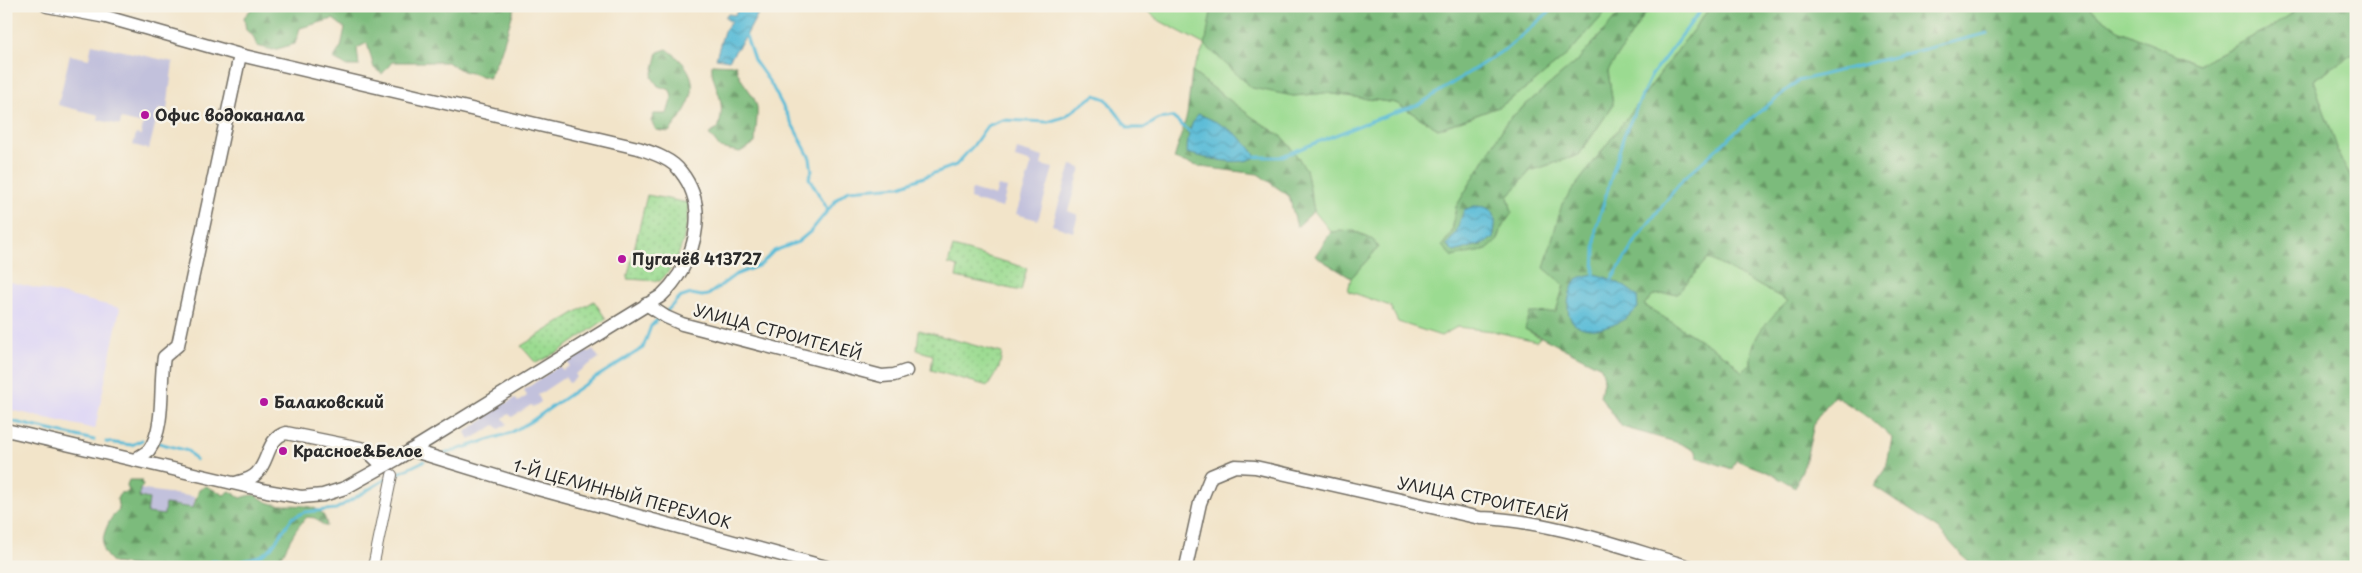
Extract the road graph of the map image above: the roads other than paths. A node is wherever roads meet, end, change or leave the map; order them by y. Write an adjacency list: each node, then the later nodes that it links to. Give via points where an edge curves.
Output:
1 (47, 6): 2 (street, via 106,17)
2 (240, 55): 3 (street, via 638,148 662,157 681,170 692,190 697,210 695,234 688,261 674,284); 7 (street, via 178,345 164,357 162,401 156,433 149,450)
3 (646, 304): 4 (street, УЛИЦА СТРОИТЕЛЕЙ, via 682,324 873,374 894,375); 6 (street)
4 (906, 371)
5 (6, 430): 7 (street)
6 (411, 450): 8 (street); 11 (street, 1-Й ЦЕЛИННЫЙ ПЕРЕУЛОК, via 538,489)
7 (136, 459): 9 (street)
8 (388, 471): 9 (street, via 322,495 301,497); 9 (street, via 365,449 286,432 273,442 258,473); 10 (street)
9 (235, 483)
10 (373, 567)
11 (826, 567)
12 (1186, 567): 13 (street, УЛИЦА СТРОИТЕЛЕЙ, via 1200,503 1210,476 1235,466 1277,471 1480,518 1552,527)
13 (1690, 567)

